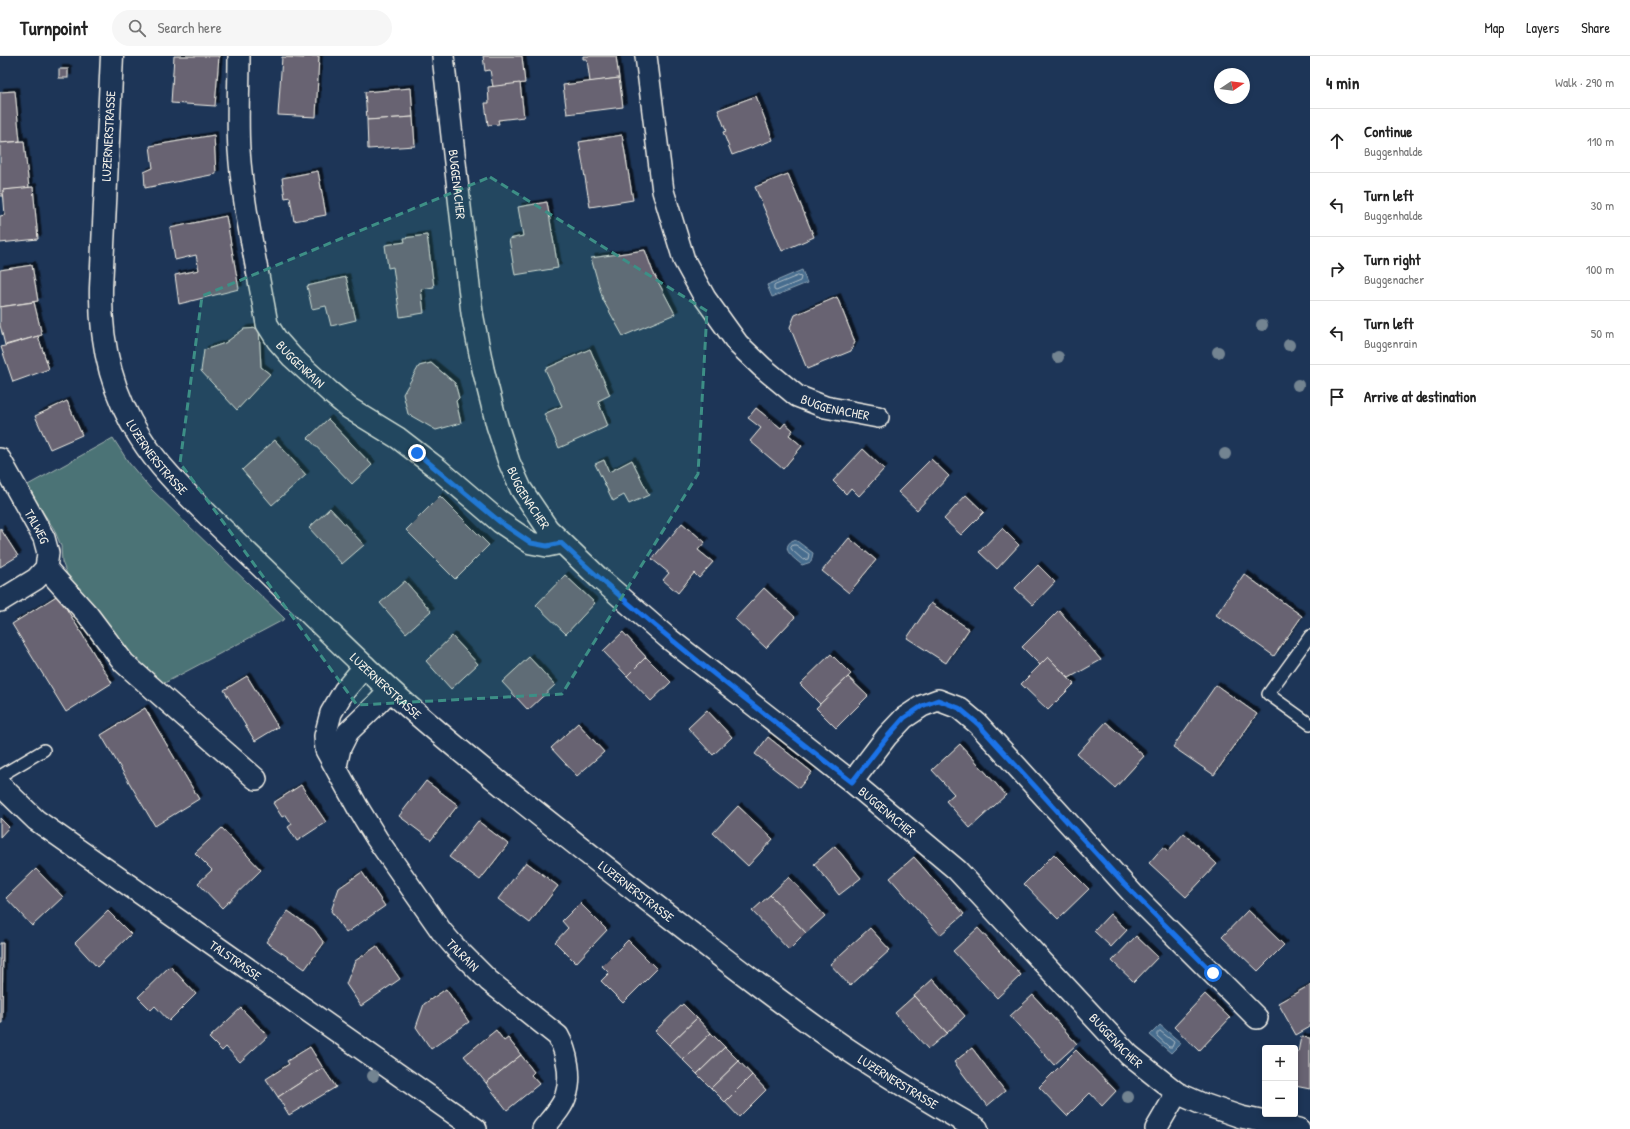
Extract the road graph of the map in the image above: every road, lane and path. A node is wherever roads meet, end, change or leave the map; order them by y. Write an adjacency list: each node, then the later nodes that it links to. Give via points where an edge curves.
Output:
1 (112, 56): 11 (main road, LUZERNERSTRASSE, via 100,312 103,340 115,390 139,436 170,476)
2 (240, 56): 7 (street, BUGGENRAIN, via 238,122 244,191 267,324 277,340 292,357 349,408 398,438 500,522 531,543 547,546)
3 (443, 56): 7 (street, BUGGENACHER, via 472,313 483,369 497,425 515,476 536,514)
4 (646, 56): 5 (street, BUGGENACHER, via 663,191 684,260 705,298 738,344 762,368 797,396 825,407)
5 (878, 417)
6 (0, 459): 8 (street, TALWEG, via 44,538 48,553)
7 (561, 543): 18 (street, BUGGENACHER, via 668,638)
8 (46, 568): 9 (street, via 36,579); 17 (street, via 88,615 124,663)
9 (0, 601)
10 (1310, 636): 13 (lane, via 1268,694)
11 (365, 666): 12 (main road, LUZERNERSTRASSE); 15 (street, TALRAIN, via 344,691 327,725 326,750)
12 (390, 690): 15 (street, via 348,732 340,748); 24 (main road, LUZERNERSTRASSE, via 552,826 782,1003 846,1049)
13 (1310, 724)
14 (44, 750): 16 (lane)
15 (336, 766): 23 (street, TALRAIN, via 377,839 442,932 489,981 558,1036 567,1060 567,1090 563,1103)
16 (0, 776)
17 (256, 779)
18 (852, 782): 20 (street, via 904,718 922,706 938,700 959,708 978,724 1135,896); 21 (street, BUGGENACHER, via 957,870 1129,1055)
19 (0, 785): 22 (street, TALSTRASSE, via 36,820)
20 (1257, 1018)
21 (1177, 1093): 25 (street); 26 (street, BUGGENACHER, via 1241,1117)
22 (476, 1129)
23 (543, 1129)
24 (977, 1129)
25 (1156, 1129)
26 (1299, 1129)

